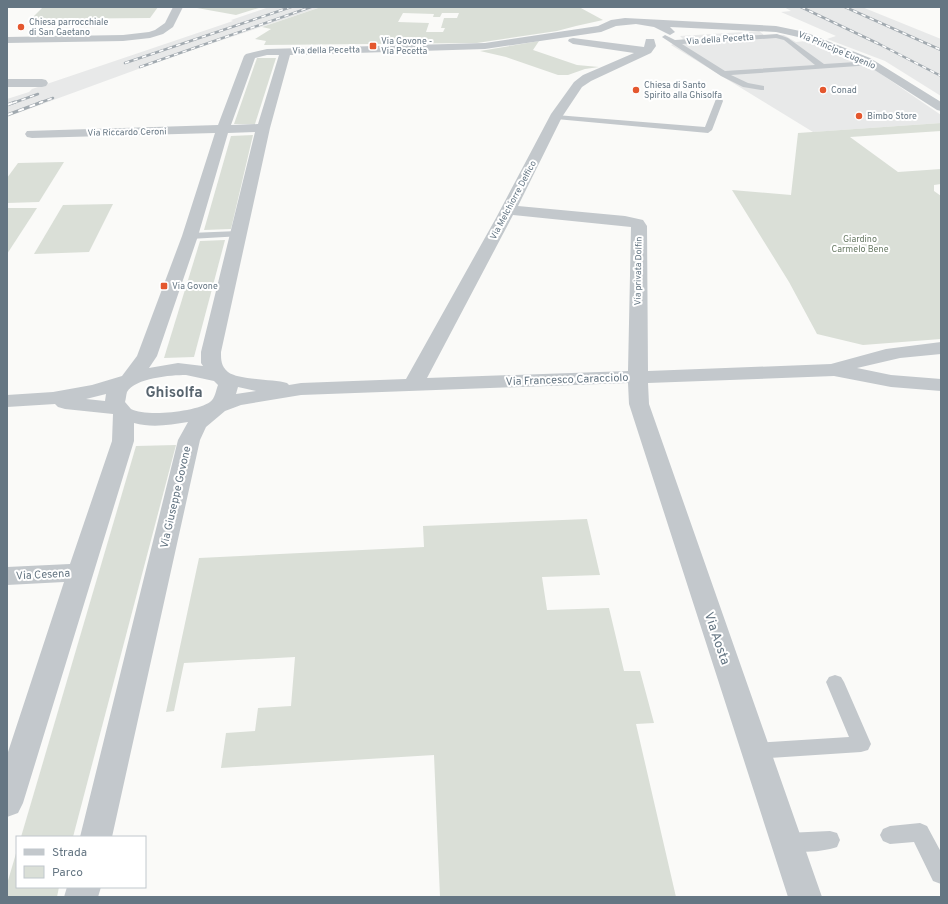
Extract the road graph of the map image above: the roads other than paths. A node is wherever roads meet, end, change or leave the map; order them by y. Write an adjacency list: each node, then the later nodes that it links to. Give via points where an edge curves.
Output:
1 (178, 7): 7 (street, via 170,24 150,35 123,38)
2 (652, 23): 3 (street, Via Principe Eugenio); 4 (street, Via della Pecetta, via 619,22 607,25); 5 (street, Via della Pecetta, via 664,27)
3 (722, 27): 5 (street, Via Principe Eugenio, via 684,29); 10 (street, Via Principe Eugenio, via 793,31)
4 (603, 32): 6 (street, Via della Pecetta); 8 (street, Via della Pecetta)
5 (670, 37): 8 (street, Via della Pecetta); 11 (lane, Via della Pecetta, via 776,36 786,39); 12 (lane)
6 (539, 39): 8 (street); 9 (street, Via della Pecetta, via 473,47)
7 (7, 40)
8 (649, 46): 18 (street, Via Melchiorre Delfico, via 582,81)
9 (286, 51): 19 (street, Via Giuseppe Govone); 20 (street, Via della Pecetta, via 250,56)
10 (872, 63): 11 (lane); 17 (street, Via Principe Eugenio)
11 (824, 67): 12 (lane)
12 (724, 74): 15 (lane, via 746,85)
13 (7, 83): 14 (street)
14 (42, 83)
15 (761, 88)
16 (719, 101): 18 (lane, via 708,130)
17 (941, 107)
18 (556, 117): 22 (street, Via Melchiorre Delfico)
19 (263, 128): 20 (street); 23 (street, Via Giuseppe Govone)
20 (223, 129): 21 (street, Via Riccardo Ceroni); 24 (street)
21 (32, 134)
22 (508, 210): 29 (street, Via privata Dolfin, via 637,223); 31 (street, Via Melchiorre Delfico)
23 (238, 234): 24 (lane); 28 (street, Via Giuseppe Govone, via 211,352 212,363)
24 (190, 236): 30 (street, via 147,356)
25 (941, 348): 26 (street, Via Francesco Caracciolo)
26 (893, 353): 27 (street, Via Francesco Caracciolo, via 866,358); 32 (street, via 891,362 906,376)
27 (834, 370): 29 (street, Via Francesco Caracciolo); 32 (street, Via Francesco Caracciolo, via 891,381)
28 (218, 374): 30 (street, Via Francesco Caracciolo, via 178,369 153,372); 33 (street, Via Francesco Caracciolo, via 239,381); 36 (street, Via Giuseppe Govone, via 228,386 225,398)
29 (639, 376): 31 (street, Via Francesco Caracciolo); 41 (street, Via Aosta, via 639,404)
30 (131, 379): 34 (street, via 96,390); 37 (street, via 117,390 115,402)
31 (413, 385): 33 (street, Via Francesco Caracciolo)
32 (934, 385)
33 (301, 390): 36 (street, Via Francesco Caracciolo, via 237,400)
34 (34, 400): 35 (street); 37 (street)
35 (7, 401)
36 (216, 408): 37 (street, via 169,419 144,419); 44 (street, Via Giuseppe Govone, via 199,422 189,440)
37 (121, 411): 38 (street, via 123,441)
38 (80, 572): 39 (street, Via Cesena); 42 (street)
39 (7, 576)
40 (835, 682): 41 (lane, via 861,744)
41 (756, 751): 46 (street, Via Aosta)
42 (7, 803)
43 (890, 835): 47 (lane, via 920,832)
44 (96, 836)
45 (830, 840): 46 (lane)
46 (786, 842): 48 (street, Via Aosta)
47 (941, 874)
48 (805, 897)

